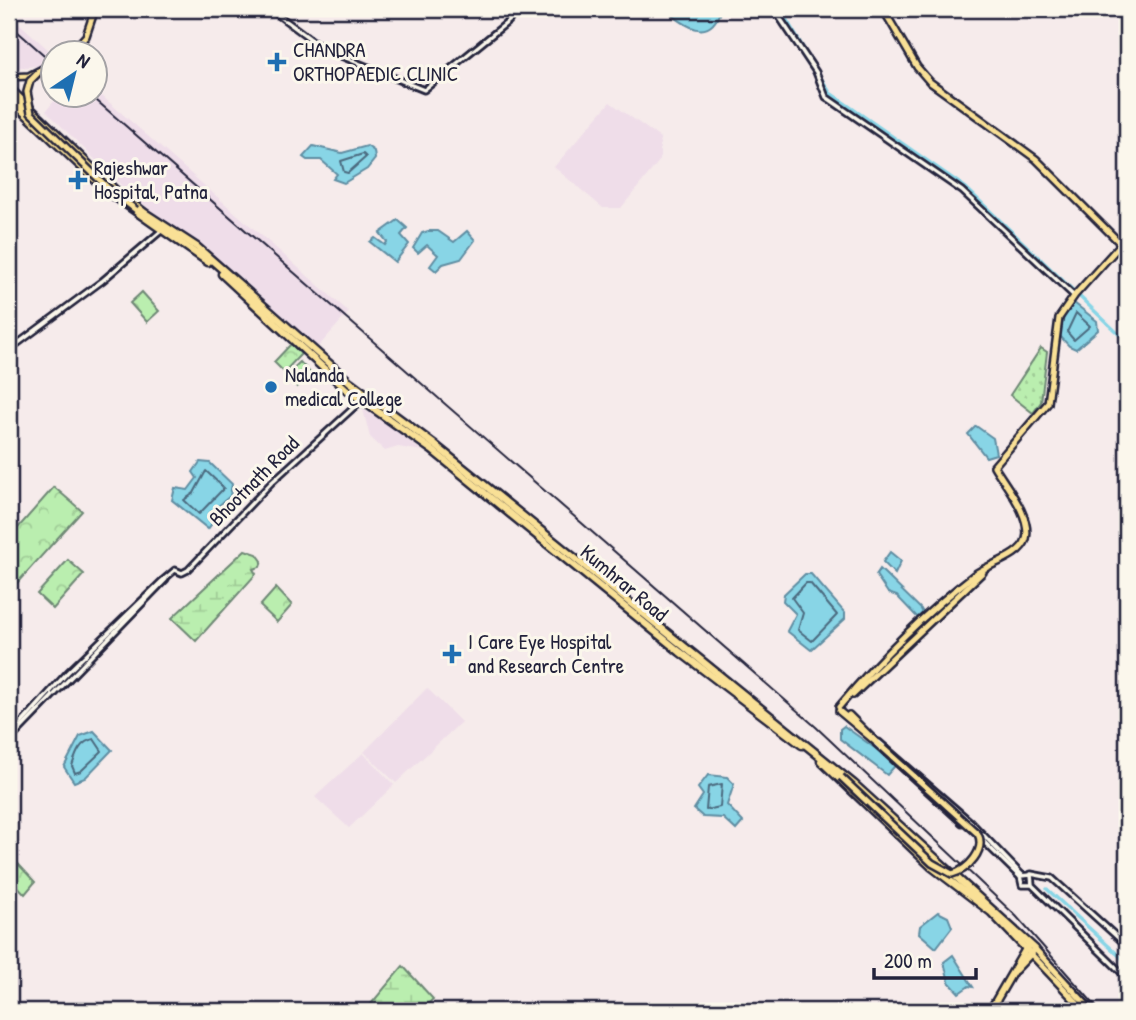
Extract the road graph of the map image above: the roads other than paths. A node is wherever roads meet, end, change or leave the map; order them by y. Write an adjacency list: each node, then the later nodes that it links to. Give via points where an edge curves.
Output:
1 (95, 9): 6 (main road)
2 (270, 9): 3 (street, via 324,49 424,90 509,21)
3 (516, 9)
4 (774, 9): 14 (street, via 816,72 826,97 962,191)
5 (883, 9): 14 (main road, via 930,82 1037,159 1121,244)
6 (84, 38)
7 (38, 73): 8 (main road); 10 (main road, bridge, via 26,92)
8 (9, 77)
9 (9, 93): 10 (main road); 11 (highway)
10 (31, 113): 11 (main road, bridge)
11 (140, 213): 12 (highway); 13 (highway, Kumhrar Road)
12 (163, 229): 13 (highway); 15 (street)
13 (196, 249): 16 (highway, Kumhrar Road); 17 (highway, Kumhrar Road, via 350,382)
14 (1076, 293): 19 (main road, via 1059,318 1048,403 994,466 1023,515 1026,541 985,570 840,709)
15 (9, 350)
16 (361, 401): 17 (highway, Kumhrar Road); 18 (street, Bhootnath Road, via 272,482 188,570 175,569 169,574 68,672)
17 (481, 486): 20 (highway, Kumhrar Road)
18 (9, 739)
19 (880, 745): 20 (main road, bridge, via 978,834 979,850 960,872 952,874 932,863); 22 (street); 22 (street, via 971,822)
20 (836, 773): 25 (highway, Kumhrar Road, via 924,859 958,880)
21 (1029, 874): 22 (street); 23 (street); 24 (street, via 1052,878)
22 (1021, 876): 23 (street, via 1021,886)
23 (1032, 885): 26 (street)
24 (1127, 946)
25 (1030, 949): 27 (highway); 28 (main road); 29 (main road)
26 (1127, 978)
27 (990, 1011)
28 (1085, 1011)
29 (1091, 1011)

